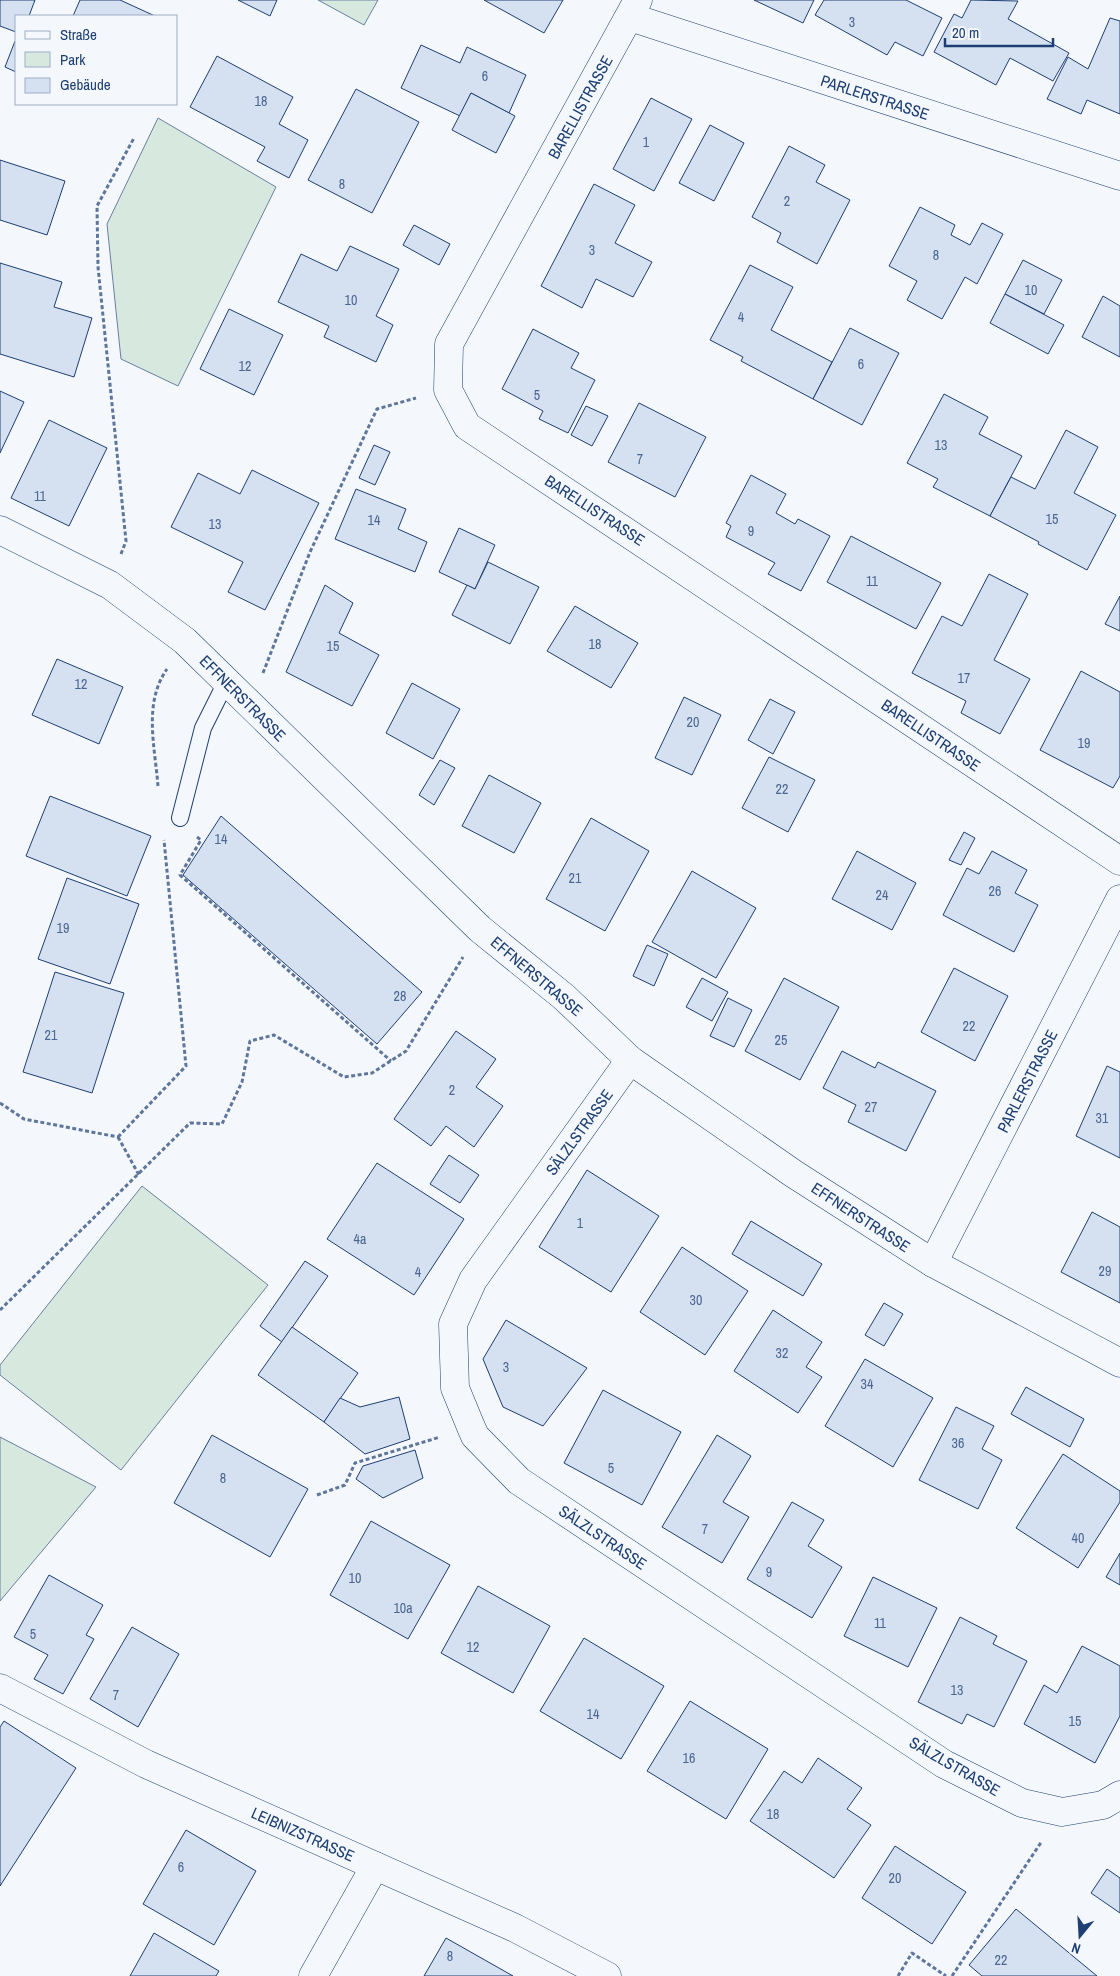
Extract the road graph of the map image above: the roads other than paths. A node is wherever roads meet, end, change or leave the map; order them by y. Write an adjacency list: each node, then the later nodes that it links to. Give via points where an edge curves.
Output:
1 (634, 9): 2 (street, PARLERSTRASSE); 6 (street, BARELLISTRASSE, via 449,344 448,390 467,426)
2 (1120, 176)
3 (0, 530): 4 (street, EFFNERSTRASSE, via 110,586 185,641)
4 (226, 682): 5 (lane, via 203,728); 8 (street, EFFNERSTRASSE, via 480,928 564,997)
5 (180, 818)
6 (1120, 861)
7 (1120, 899): 9 (street, PARLERSTRASSE)
8 (630, 1060): 9 (street, EFFNERSTRASSE, via 794,1174); 12 (street, SÄLZLSTRASSE, via 473,1280 453,1324 456,1388 475,1436 519,1481 936,1759 1022,1803 1062,1812 1103,1805)
9 (933, 1263): 10 (street, EFFNERSTRASSE)
10 (1120, 1363)
11 (0, 1688): 13 (street, LEIBNIZSTRASSE, via 146,1764)
12 (1120, 1795)
13 (375, 1866): 14 (street); 15 (street, LEIBNIZSTRASSE, via 515,1928)
14 (313, 1976)
15 (607, 1976)

